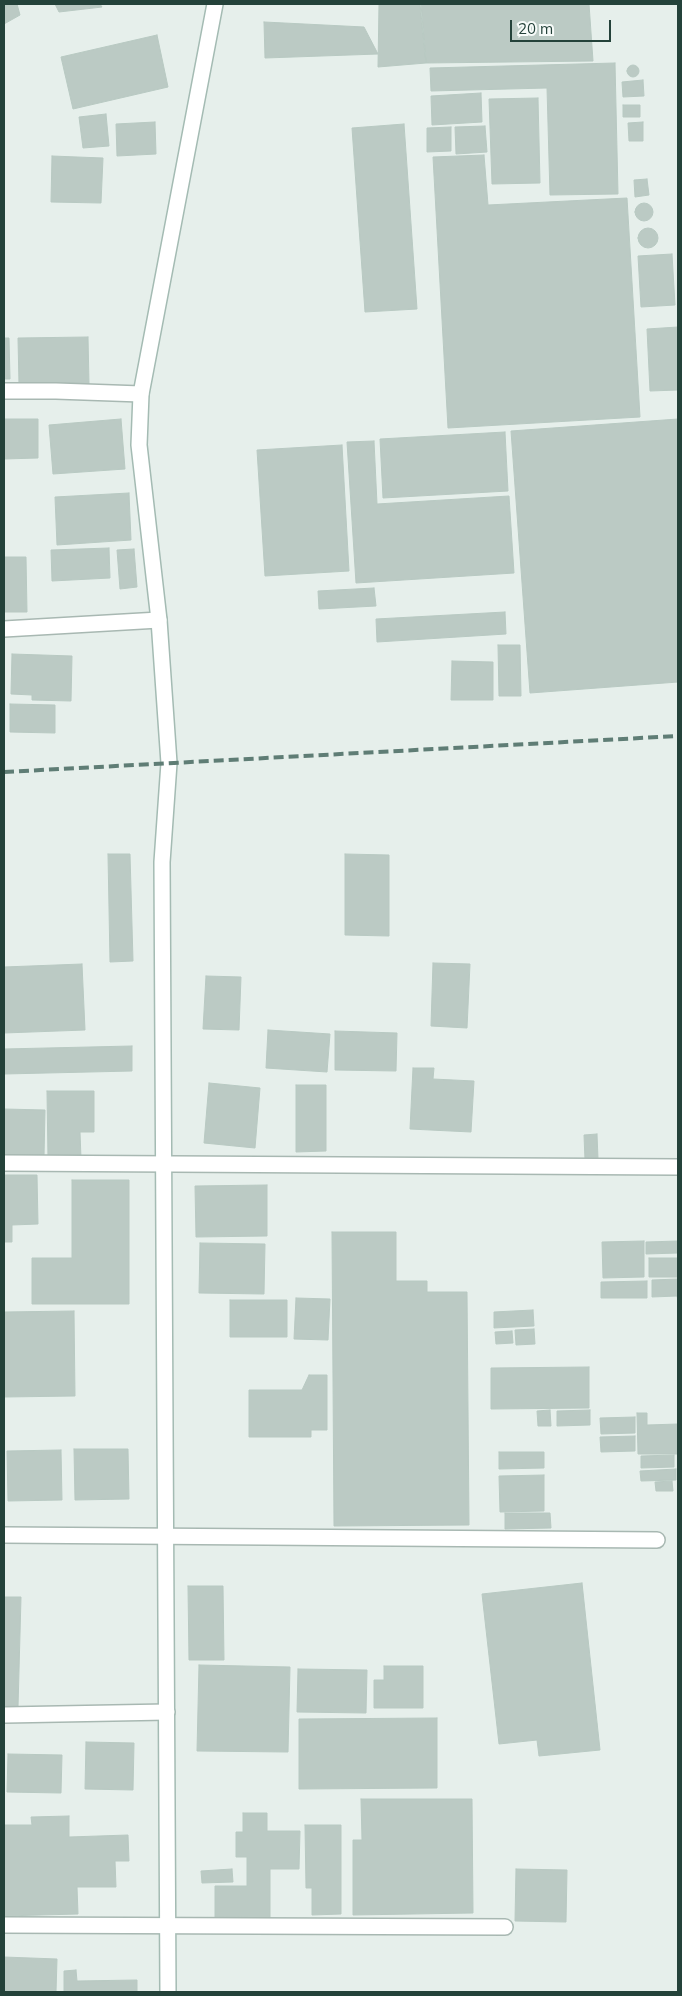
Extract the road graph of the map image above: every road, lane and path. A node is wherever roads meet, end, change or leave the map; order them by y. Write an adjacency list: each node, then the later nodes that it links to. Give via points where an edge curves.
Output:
1 (215, 4): 3 (street)
2 (4, 391): 3 (street)
3 (141, 394): 4 (street, via 139,445)
4 (159, 620): 5 (street); 7 (street, via 169,763 162,862)
5 (4, 629)
6 (4, 1163): 7 (street)
7 (164, 1165): 8 (street); 10 (street)
8 (678, 1167)
9 (4, 1535): 10 (street)
10 (166, 1537): 11 (street); 12 (street)
11 (657, 1540)
12 (167, 1712): 13 (street); 15 (street)
13 (5, 1715)
14 (4, 1925): 15 (street)
15 (169, 1926): 16 (street); 17 (street)
16 (505, 1927)
17 (168, 1992)

